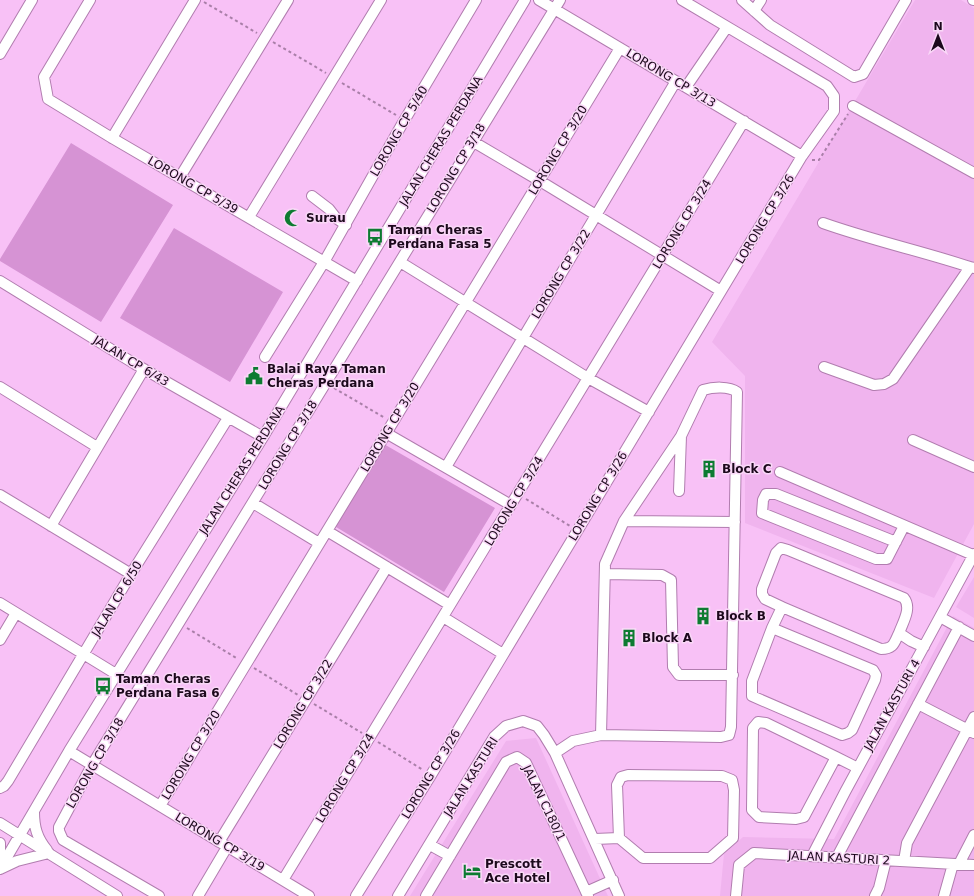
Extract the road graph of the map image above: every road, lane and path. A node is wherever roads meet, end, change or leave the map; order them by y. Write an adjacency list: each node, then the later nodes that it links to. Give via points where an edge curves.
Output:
1 (32, 0): 20 (street)
2 (90, 0): 27 (street, LORONG CP 5/39, via 44,77 48,98)
3 (195, 0): 27 (street)
4 (201, 0): 18 (path)
5 (288, 0): 18 (street)
6 (381, 0): 21 (street)
7 (476, 0): 25 (street, LORONG CP 5/40)
8 (525, 0): 43 (street, JALAN CHERAS PERDANA)
9 (539, 0): 15 (street, LORONG CP 3/13)
10 (560, 0): 15 (street, LORONG CP 3/18)
11 (682, 0): 17 (street)
12 (742, 0): 16 (street)
13 (761, 0): 16 (street)
14 (906, 0): 16 (street, via 863,74 854,77 770,25)
15 (554, 9): 19 (street, LORONG CP 3/13); 28 (street, LORONG CP 3/18)
16 (754, 11)
17 (727, 27): 23 (street); 29 (street, LORONG CP 3/26, via 827,86 834,96 834,111)
18 (265, 38): 21 (path); 31 (street)
19 (620, 48): 22 (street, LORONG CP 3/13); 32 (street, LORONG CP 3/20)
20 (0, 54)
21 (333, 78): 25 (path); 35 (street)
22 (676, 81): 23 (street, LORONG CP 3/13); 34 (street, LORONG CP 3/22)
23 (686, 87): 26 (street, LORONG CP 3/13)
24 (853, 106): 29 (path, via 819,160); 30 (street)
25 (404, 120): 37 (street, LORONG CP 5/40)
26 (744, 121): 29 (street, LORONG CP 3/13); 38 (street, LORONG CP 3/24)
27 (112, 138): 31 (street, LORONG CP 5/39)
28 (472, 142): 32 (street); 40 (street, LORONG CP 3/18)
29 (802, 156): 44 (street, LORONG CP 3/26)
30 (974, 172)
31 (180, 177): 35 (street, LORONG CP 5/39)
32 (540, 181): 34 (street); 45 (street, LORONG CP 3/20)
33 (312, 196): 37 (street)
34 (596, 215): 38 (street); 46 (street, LORONG CP 3/22)
35 (249, 217): 39 (street, LORONG CP 5/39)
36 (823, 224): 41 (street)
37 (346, 225): 39 (street, LORONG CP 5/40)
38 (662, 256): 44 (street); 50 (street, LORONG CP 3/24)
39 (324, 262): 43 (street, LORONG CP 5/39); 47 (street, LORONG CP 5/40)
40 (400, 262): 45 (street); 51 (street, LORONG CP 3/18)
41 (972, 267): 48 (street, via 893,379 884,384 874,385)
42 (0, 281): 49 (street, JALAN CP 6/43)
43 (357, 281): 58 (street, JALAN CHERAS PERDANA)
44 (721, 291): 53 (street, LORONG CP 3/26)
45 (466, 302): 46 (street); 55 (street, LORONG CP 3/20)
46 (523, 337): 50 (street); 61 (street, LORONG CP 3/22)
47 (265, 357)
48 (824, 366)
49 (144, 368): 54 (street, JALAN CP 6/43); 60 (street)
50 (588, 378): 53 (street); 66 (street, LORONG CP 3/24)
51 (326, 383): 55 (path); 67 (street, LORONG CP 3/18)
52 (0, 387): 60 (street)
53 (649, 412): 73 (street, LORONG CP 3/26)
54 (228, 418): 58 (street, JALAN CP 6/43); 79 (street, JALAN CP 6/50)
55 (392, 423): 56 (street, LORONG CP 3/20)
56 (386, 433): 61 (street); 74 (street, LORONG CP 3/20)
57 (681, 436): 64 (street); 69 (street); 70 (street, via 703,390 732,388 737,392)
58 (263, 438): 95 (street, JALAN CHERAS PERDANA)
59 (913, 440): 62 (street)
60 (98, 447): 71 (street)
61 (446, 467): 68 (street)
62 (974, 467)
63 (780, 472): 72 (street)
64 (679, 491)
65 (0, 495): 71 (street)
66 (518, 495): 68 (street, LORONG CP 3/24); 73 (path)
67 (253, 503): 76 (street); 104 (street, LORONG CP 3/18)
68 (511, 505): 82 (street, LORONG CP 3/24)
69 (624, 521): 70 (street); 80 (street, via 605,564)
70 (735, 522): 96 (street)
71 (51, 526): 79 (street)
72 (904, 526): 75 (street); 77 (street)
73 (578, 530): 94 (street, LORONG CP 3/26)
74 (327, 531): 76 (street, LORONG CP 3/20); 78 (street)
75 (896, 542): 75 (street, via 887,560 876,560 762,513 763,500 766,494 776,494)
76 (319, 543): 107 (street, LORONG CP 3/20)
77 (974, 555): 86 (street, JALAN KASTURI 4)
78 (387, 567): 82 (street); 115 (street, LORONG CP 3/22)
79 (132, 574): 93 (street, JALAN CP 6/50)
80 (605, 574): 96 (street, via 662,574 671,580 673,667 679,675); 100 (street)
81 (0, 603): 84 (street)
82 (450, 605): 85 (street, LORONG CP 3/24)
83 (782, 607): 88 (street); 89 (street, via 881,649 892,646); 89 (street, via 765,599 762,594 776,553 781,548 904,598 908,603 908,609)
84 (16, 613): 91 (street); 93 (street)
85 (443, 617): 94 (street); 126 (street, LORONG CP 3/24)
86 (940, 617): 87 (street); 92 (street, JALAN KASTURI 4)
87 (959, 627): 90 (street); 97 (street)
88 (772, 628): 88 (street, via 752,681 752,696 842,735 848,734 875,680 873,670)
89 (899, 633): 92 (street)
90 (974, 636)
91 (0, 640)
92 (924, 647): 105 (street, JALAN KASTURI 4)
93 (83, 654): 95 (street); 106 (street, JALAN CP 6/50, via 8,781)
94 (503, 654): 133 (street, LORONG CP 3/26)
95 (116, 674): 101 (street, JALAN CHERAS PERDANA)
96 (733, 675): 100 (street, via 729,735)
97 (918, 704): 99 (street); 120 (street)
98 (974, 717): 99 (street)
99 (971, 731): 122 (street, via 907,843)
100 (601, 735): 102 (street, via 573,741)
101 (69, 751): 104 (street, LORONG CP 3/19); 108 (street, JALAN CHERAS PERDANA)
102 (555, 753): 113 (street, JALAN KASTURI); 116 (street, JALAN KASTURI, via 537,726 523,721 506,726 494,738)
103 (836, 756): 103 (street, via 804,816 796,819 759,817 752,810 753,728 758,722 766,723); 105 (street)
104 (92, 766): 107 (street, LORONG CP 3/19); 130 (street, LORONG CP 3/18, via 59,827 63,840)
105 (858, 768): 119 (street, JALAN KASTURI 4)
106 (0, 788)
107 (160, 806): 115 (street, LORONG CP 3/19)
108 (34, 812): 111 (street, JALAN CHERAS PERDANA); 117 (street, via 37,834 41,844)
109 (0, 823): 111 (street)
110 (974, 835): 123 (street)
111 (20, 836): 117 (street); 125 (street, JALAN CHERAS PERDANA)
112 (619, 838): 112 (street, via 617,785 622,777 722,776 732,780 733,838 710,858 643,858); 113 (street)
113 (595, 839): 127 (street, JALAN KASTURI)
114 (0, 843): 125 (street)
115 (223, 844): 126 (street, LORONG CP 3/19); 131 (street, LORONG CP 3/22)
116 (430, 845): 118 (street); 134 (street, JALAN KASTURI)
117 (50, 853): 125 (street, via 18,861); 129 (street)
118 (450, 856): 128 (street, JALAN C180/1, via 506,762 517,757 526,763); 135 (street, JALAN C180/1)
119 (812, 856): 120 (street, JALAN KASTURI 2); 137 (street, JALAN KASTURI 2, via 754,853 739,865)
120 (837, 858): 121 (street, JALAN KASTURI 2)
121 (886, 860): 122 (street, JALAN KASTURI 2); 138 (street)
122 (904, 861): 123 (street, JALAN KASTURI 2)
123 (956, 864): 124 (street, JALAN KASTURI 2); 139 (street)
124 (974, 865)
125 (0, 869)
126 (283, 880): 132 (street, LORONG CP 3/19)
127 (613, 880): 128 (street); 136 (street, JALAN KASTURI)
128 (587, 894)
129 (117, 896)
130 (158, 896)
131 (198, 896)
132 (309, 896)
133 (356, 896)
134 (398, 896)
135 (426, 896)
136 (620, 896)
137 (736, 896)
138 (875, 896)
139 (944, 896)

